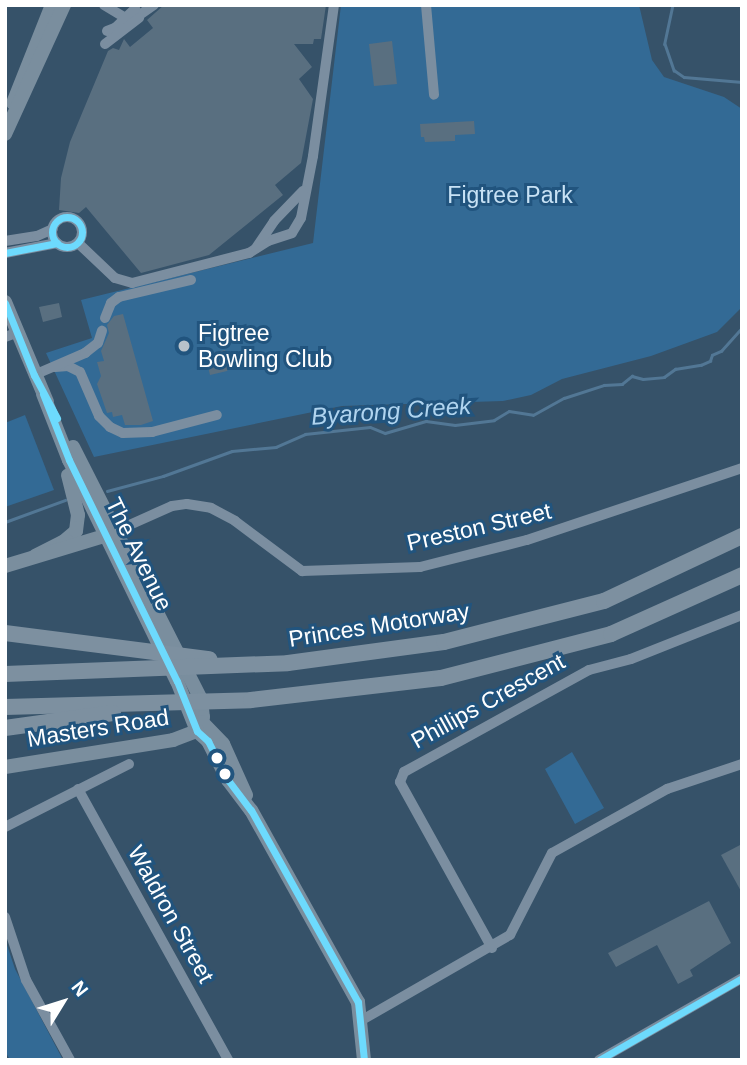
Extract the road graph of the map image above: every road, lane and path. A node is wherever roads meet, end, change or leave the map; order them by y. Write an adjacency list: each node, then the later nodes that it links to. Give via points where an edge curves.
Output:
1 (52, 5): 13 (main road, via 19,84)
2 (64, 5): 13 (main road)
3 (104, 5): 9 (street)
4 (122, 5): 8 (street, via 127,11)
5 (155, 5): 8 (street)
6 (334, 5): 14 (street)
7 (426, 5): 12 (street)
8 (138, 10): 9 (street, via 133,21); 11 (street)
9 (125, 18): 10 (street)
10 (107, 31)
11 (105, 44)
12 (434, 95)
13 (5, 132)
14 (305, 189): 19 (street); 19 (street, via 296,230)
15 (53, 229): 16 (street); 17 (street); 18 (street, via 60,219 75,219 82,232)
16 (5, 241)
17 (58, 243): 18 (street, via 68,247); 20 (street)
18 (78, 243): 19 (street, via 115,278 132,283)
19 (254, 250)
20 (5, 253)
21 (191, 280): 23 (street, via 119,297)
22 (5, 302): 25 (main road, The Avenue)
23 (105, 317)
24 (102, 331): 26 (street, via 93,348)
25 (11, 335): 27 (main road, The Avenue)
26 (55, 366): 27 (street); 29 (street, via 80,372 99,416 123,433 152,432)
27 (34, 375): 28 (main road, The Avenue)
28 (43, 394): 31 (main road, The Avenue, via 61,443); 33 (main road, via 79,519 72,536)
29 (217, 415)
30 (742, 468): 31 (street, Preston Street, via 527,540 420,567 302,571 235,521 211,508 187,504 172,506)
31 (110, 534): 33 (main road); 42 (main road, The Avenue, via 153,636); 42 (main road, The Avenue, via 201,699)
32 (742, 536): 38 (highway, Princes Motorway, via 604,601 444,642)
33 (35, 556): 34 (main road)
34 (5, 566)
35 (742, 575): 40 (highway, via 611,634 521,658 441,678)
36 (742, 615): 50 (street, Phillips Crescent, via 631,659 589,670 404,772 400,782)
37 (5, 633): 38 (highway)
38 (257, 665): 39 (highway, Princes Motorway)
39 (5, 674)
40 (251, 700): 41 (highway); 43 (highway, via 78,716)
41 (5, 707)
42 (200, 725): 46 (main road, Masters Road, via 173,740); 52 (main road, The Avenue, via 358,1002)
43 (5, 728)
44 (129, 764): 47 (street)
45 (742, 764): 50 (street, via 667,789 552,853 510,935)
46 (5, 766)
47 (78, 789): 48 (street); 54 (street, Waldron Street)
48 (5, 827)
49 (5, 917): 53 (street, via 26,980)
50 (492, 948): 52 (street)
51 (742, 978): 56 (street)
52 (362, 1020): 55 (main road, The Avenue)
53 (70, 1060)
54 (228, 1060)
55 (364, 1060)
56 (600, 1060)

